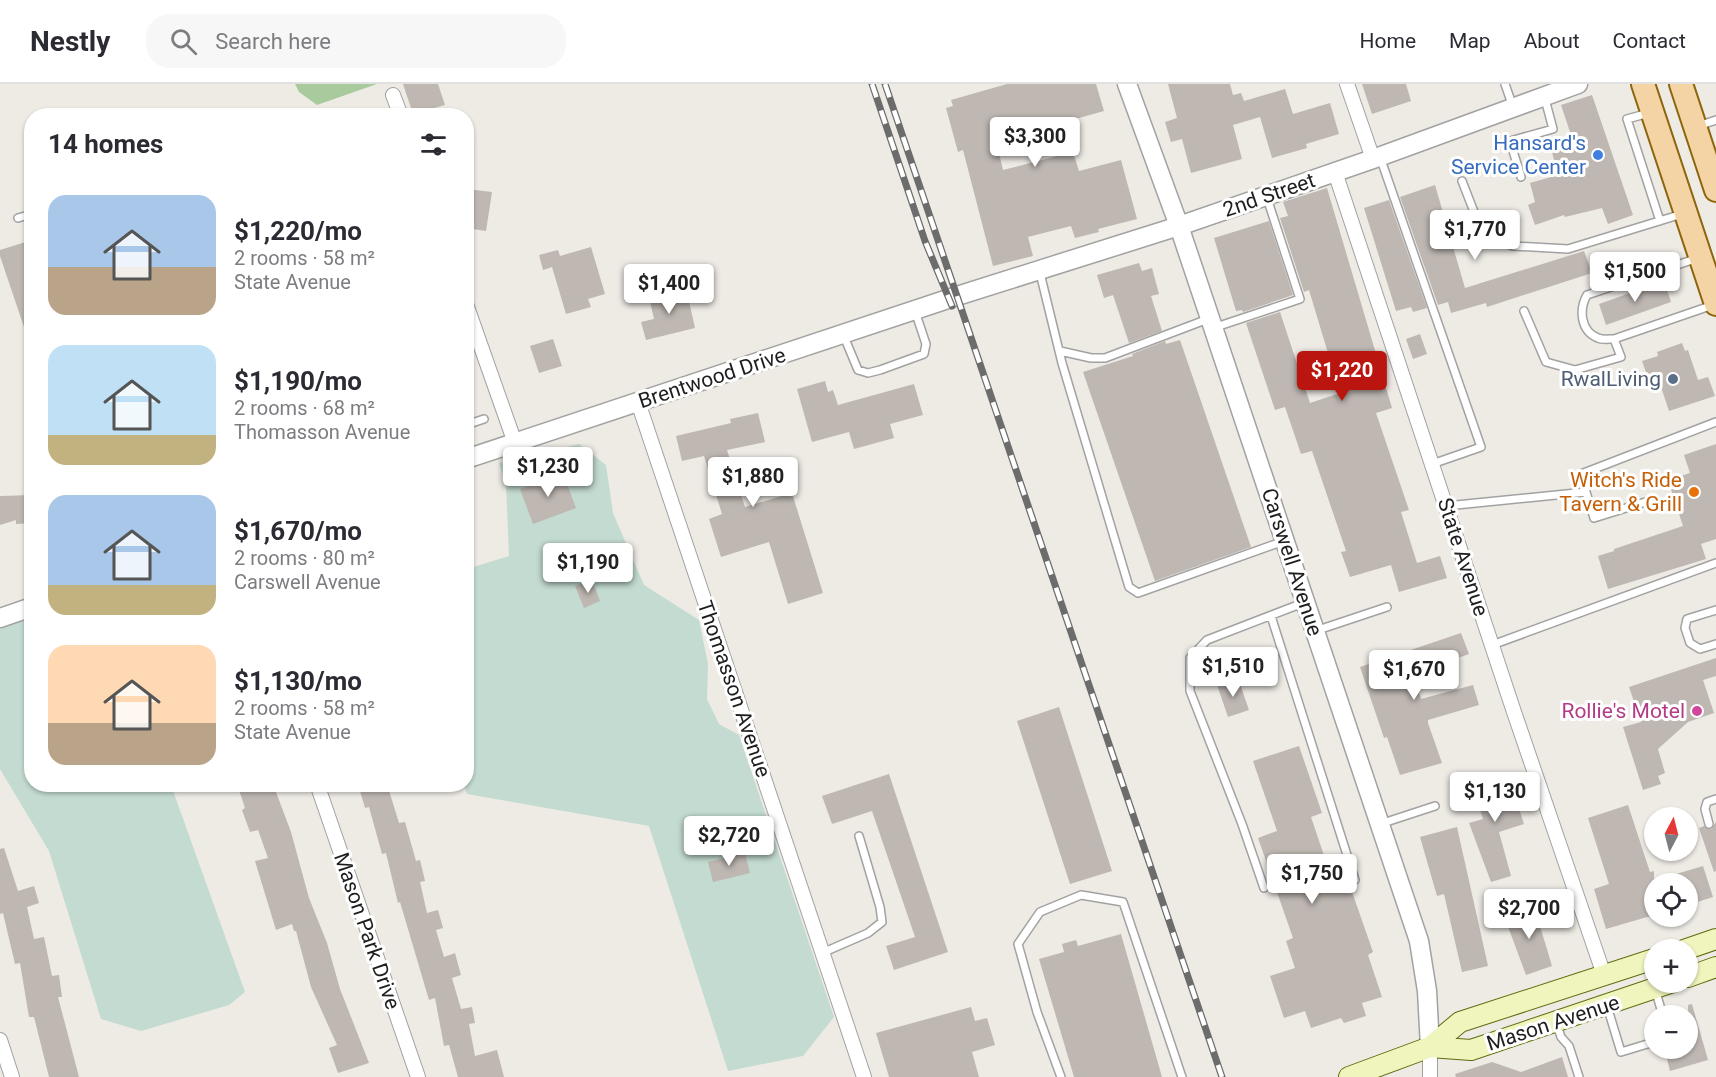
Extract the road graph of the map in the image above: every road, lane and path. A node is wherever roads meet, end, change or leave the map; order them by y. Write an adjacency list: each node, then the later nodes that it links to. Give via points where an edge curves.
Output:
1 (1127, 84): 23 (street, Carswell Avenue)
2 (1347, 84): 13 (street)
3 (1505, 84): 9 (lane)
4 (1578, 84): 8 (street, 2nd Street)
5 (1642, 84): 11 (main road)
6 (1681, 84): 12 (main road)
7 (393, 95): 10 (street)
8 (1544, 96): 9 (street, 2nd Street); 15 (lane, via 1553,129 1510,141)
9 (1513, 107): 13 (street, 2nd Street)
10 (397, 108)
11 (1652, 111): 19 (main road); 22 (lane, via 1627,119)
12 (1706, 124): 17 (main road)
13 (1376, 158): 14 (street, 2nd Street); 41 (lane, via 1482,447)
14 (1335, 172): 18 (street, 2nd Street); 41 (street, State Avenue)
15 (1521, 177)
16 (1462, 181): 22 (lane, via 1483,235 1513,246 1568,249)
17 (1716, 190)
18 (1266, 196): 23 (street, 2nd Street); 30 (lane, via 1300,299)
19 (1685, 213): 22 (lane); 24 (main road)
20 (24, 216): 21 (lane)
21 (18, 218)
22 (1660, 221)
23 (1179, 226): 25 (street, 2nd Street); 30 (street, Carswell Avenue)
24 (1700, 257): 27 (main road); 33 (lane, via 1587,295 1582,305 1587,329 1599,339)
25 (1039, 270): 26 (street, 2nd Street); 34 (lane)
26 (957, 296): 28 (street, Brentwood Drive)
27 (1716, 304): 33 (lane)
28 (915, 310): 32 (street, Brentwood Drive); 32 (lane, via 926,344 924,354 880,370 858,370)
29 (1524, 311): 33 (lane, via 1546,362 1575,370 1621,357)
30 (1212, 323): 34 (lane, via 1105,358); 45 (street, Carswell Avenue)
31 (474, 327): 39 (street)
32 (843, 334): 35 (street, Brentwood Drive)
33 (1614, 339)
34 (1060, 351): 45 (lane, via 1129,587 1138,593)
35 (638, 402): 39 (street, Brentwood Drive); 66 (street, Thomasson Avenue)
36 (484, 419): 37 (lane)
37 (474, 422)
38 (1716, 422): 42 (lane, via 1581,474)
39 (515, 443): 40 (street, Brentwood Drive)
40 (474, 456)
41 (1432, 464): 44 (street, State Avenue)
42 (1586, 492): 43 (lane, via 1594,518); 44 (lane)
43 (1655, 499)
44 (1446, 506): 55 (street, State Avenue)
45 (1286, 541): 47 (street, Carswell Avenue)
46 (1716, 563): 55 (lane)
47 (1305, 602): 51 (lane); 53 (street, Carswell Avenue)
48 (1387, 606): 53 (lane)
49 (24, 610): 52 (street)
50 (1716, 610): 54 (lane, via 1687,619 1685,628 1690,643 1700,649)
51 (1271, 616): 62 (lane); 63 (lane, via 1207,640 1190,658 1190,691)
52 (0, 618)
53 (1315, 631): 59 (street, Carswell Avenue)
54 (1716, 644)
55 (1492, 645): 70 (street, State Avenue)
56 (320, 792): 78 (street, Mason Park Drive)
57 (1716, 799): 60 (lane, via 1707,802 1705,809)
58 (1435, 806): 59 (lane)
59 (1380, 824): 76 (street, Carswell Avenue, via 1419,941)
60 (1709, 825)
61 (859, 836): 66 (lane, via 882,922 868,933)
62 (1355, 880)
63 (1264, 888)
64 (1716, 939): 65 (main road)
65 (1698, 945)
66 (822, 953): 79 (street, Thomasson Avenue)
67 (1644, 962): 70 (main road, Mason Avenue)
68 (1716, 967): 69 (main road)
69 (1698, 973)
70 (1604, 975): 76 (main road, Mason Avenue, via 1460,1022)
71 (1644, 993): 72 (main road, Mason Avenue)
72 (1607, 1006): 73 (main road, Mason Avenue); 75 (lane, via 1621,1052)
73 (1556, 1022): 76 (main road, Mason Avenue, via 1471,1050); 84 (lane)
74 (0, 1040): 77 (street)
75 (1644, 1045)
76 (1430, 1047): 82 (main road, Mason Avenue); 83 (street)
77 (12, 1077)
78 (418, 1077)
79 (864, 1077)
80 (1061, 1077): 81 (lane, via 1018,944 1040,912 1081,895 1123,902)
81 (1182, 1077)
82 (1349, 1077)
83 (1430, 1077)
84 (1580, 1077)

